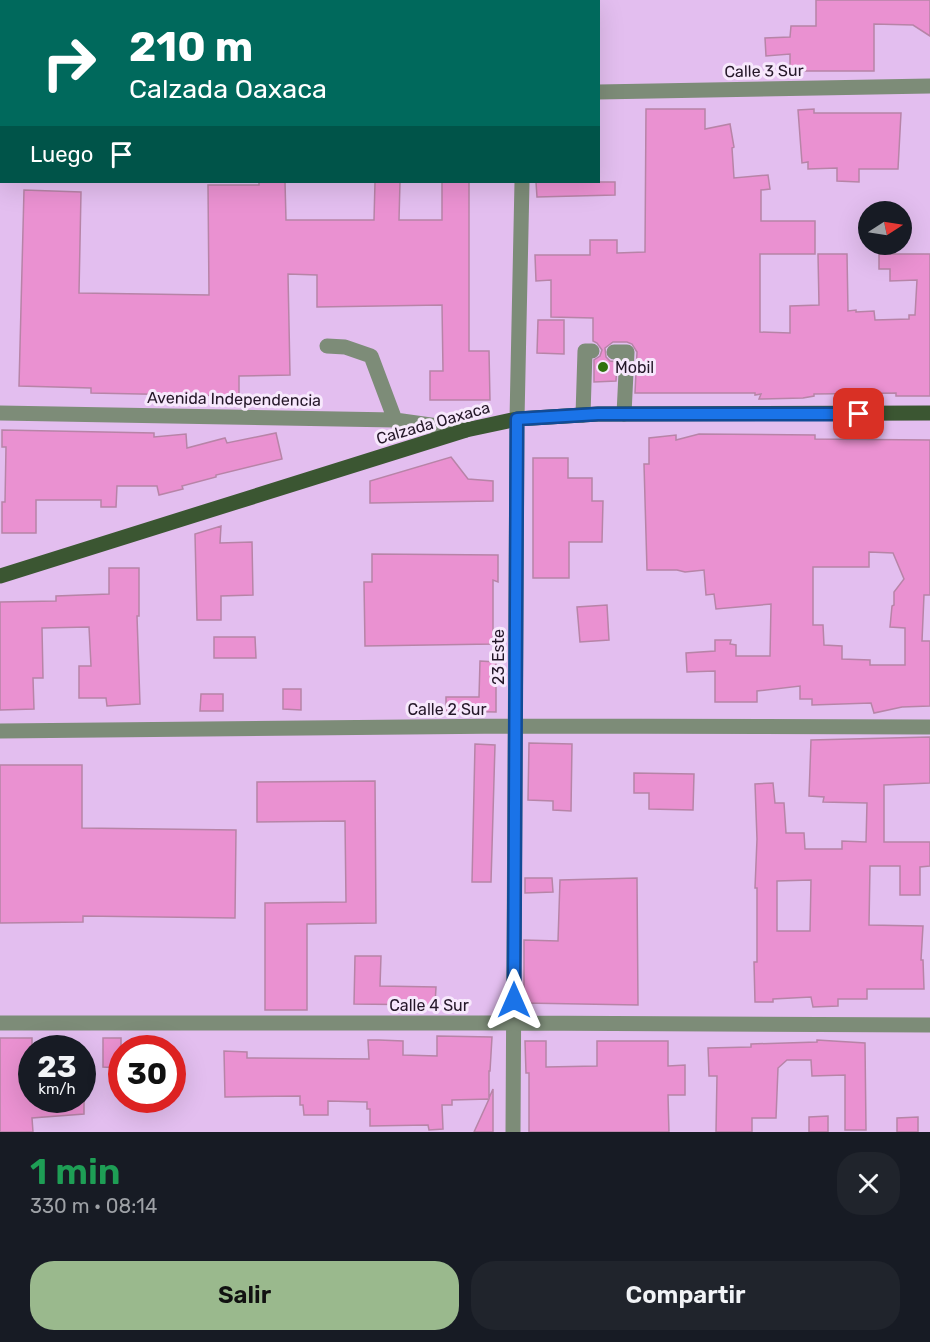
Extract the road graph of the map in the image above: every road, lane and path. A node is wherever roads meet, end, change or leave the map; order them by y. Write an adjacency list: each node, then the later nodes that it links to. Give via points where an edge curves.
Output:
1 (930, 86): 2 (street, Calle 3 Sur)
2 (600, 92)
3 (522, 183): 11 (street, 23 Este)
4 (327, 346): 12 (street, via 345,347 371,356)
5 (592, 351): 10 (street, via 585,351)
6 (614, 352): 8 (street, via 627,352)
7 (0, 413): 12 (street, Avenida Independencia)
8 (624, 414): 9 (main road, Calzada Oaxaca); 10 (main road, Calzada Oaxaca)
9 (930, 414)
10 (583, 415): 11 (main road, Calzada Oaxaca)
11 (517, 419): 13 (main road, Calzada Oaxaca); 15 (street, 23 Este)
12 (395, 420): 13 (street, Avenida Independencia)
13 (466, 430): 14 (main road, Calzada Oaxaca)
14 (0, 576)
15 (516, 726): 16 (street, Calle 2 Sur); 17 (street, Calle 2 Sur); 19 (street, 23 Este)
16 (930, 727)
17 (0, 731)
18 (0, 1023): 19 (street, Calle 4 Sur)
19 (514, 1023): 20 (street, Calle 4 Sur); 21 (street, 23 Este)
20 (930, 1026)
21 (513, 1132)

